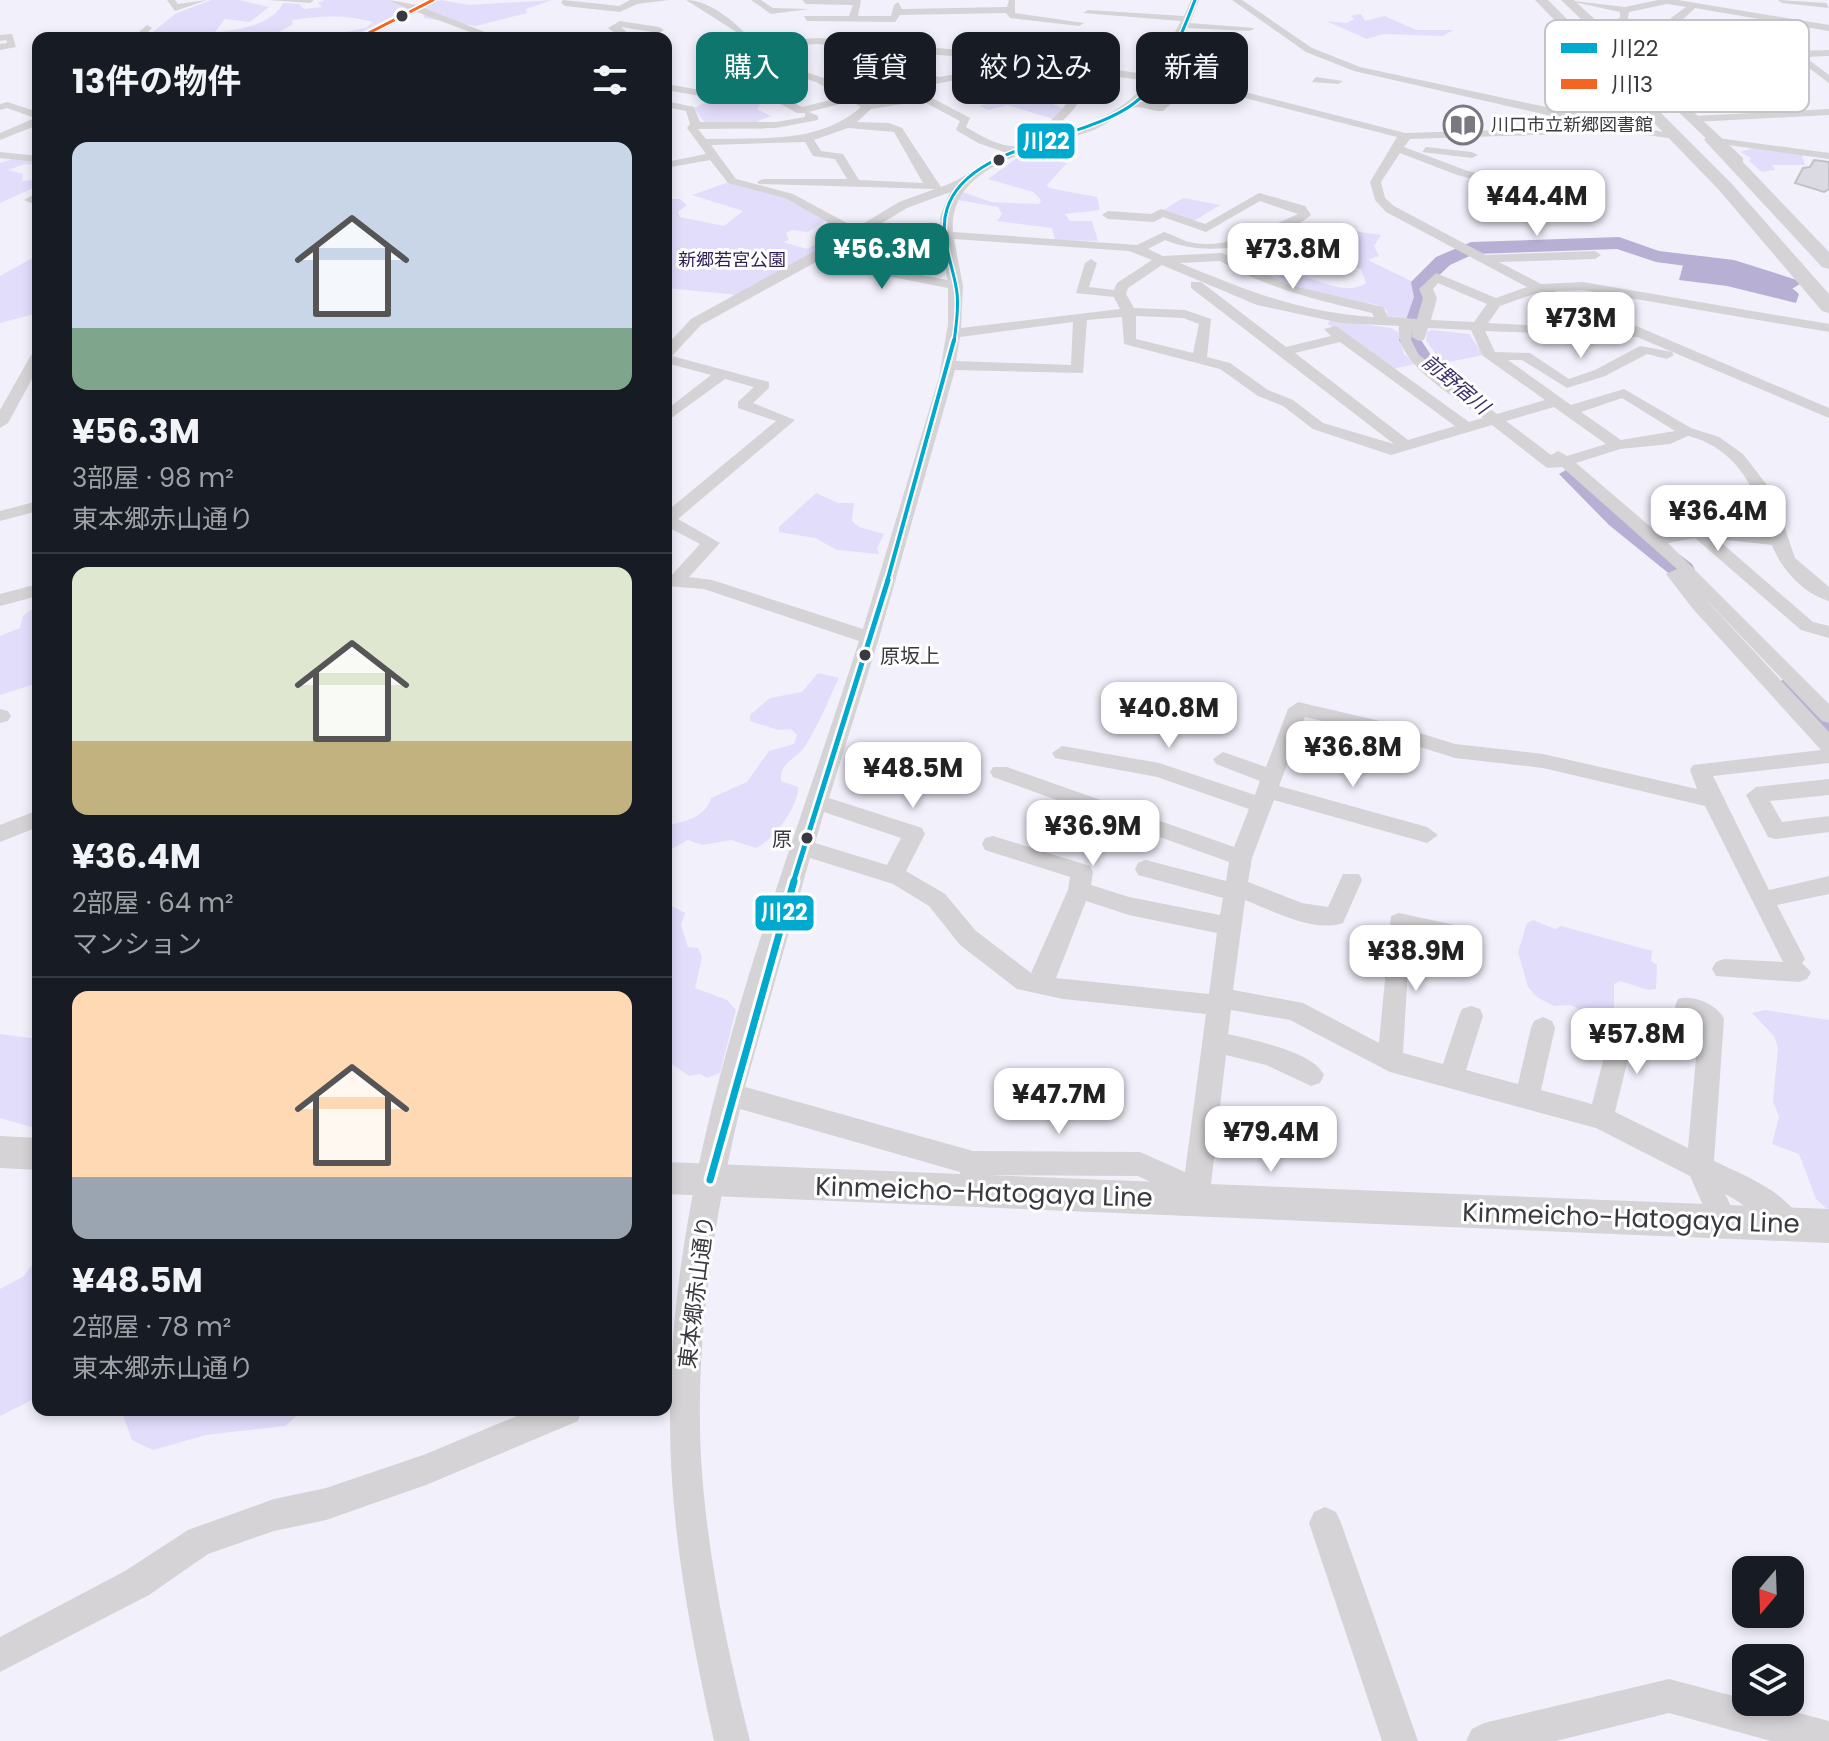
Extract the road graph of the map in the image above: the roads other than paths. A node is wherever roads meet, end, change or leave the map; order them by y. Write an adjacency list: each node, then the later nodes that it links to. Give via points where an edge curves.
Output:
1 (171, 0): 2 (street, via 175,8)
2 (203, 0)
3 (273, 0): 4 (street)
4 (310, 0)
5 (393, 0): 25 (street)
6 (433, 0): 25 (street)
7 (569, 0): 8 (street, via 565,3 620,9 635,1)
8 (665, 0)
9 (688, 0): 26 (street); 50 (street)
10 (755, 0): 24 (street, via 771,11)
11 (900, 0): 29 (street)
12 (1099, 0): 30 (street)
13 (1195, 0): 40 (street)
14 (1236, 0): 63 (street, via 1309,50 1357,69)
15 (1539, 0): 34 (main road); 35 (highway)
16 (1566, 0): 22 (street); 36 (highway); 37 (main road)
17 (1717, 0): 27 (street)
18 (1751, 0): 31 (street)
19 (1782, 0): 28 (street)
20 (1664, 1): 22 (street); 23 (street)
21 (1012, 5): 29 (street); 41 (street, via 1010,15)
22 (1626, 5)
23 (1692, 6): 27 (street); 38 (street)
24 (806, 7): 32 (street); 32 (street, via 858,2); 51 (street)
25 (416, 8): 46 (street); 47 (street)
26 (677, 8)
27 (1706, 10): 31 (street)
28 (1827, 10): 44 (street)
29 (895, 12): 32 (street, via 895,19 870,19 868,28 840,27)
30 (1088, 13): 40 (street); 41 (street)
31 (1744, 16): 33 (street)
32 (849, 19)
33 (1764, 19): 39 (street)
34 (1559, 20)
35 (1560, 20)
36 (1587, 20)
37 (1593, 20)
38 (1674, 20)
39 (1771, 20)
40 (1185, 22): 43 (street); 53 (street)
41 (1079, 23): 52 (street)
42 (147, 28): 45 (street)
43 (1250, 28)
44 (1828, 28)
45 (143, 32)
46 (371, 32)
47 (479, 32)
48 (619, 32): 49 (street, via 613,28 620,24 663,28)
49 (656, 32)
50 (740, 32)
51 (803, 32)
52 (1076, 32)
53 (1179, 32)
54 (0, 38): 55 (street, via 9,36 13,45)
55 (0, 47)
56 (1120, 63): 57 (street)
57 (1125, 63)
58 (1809, 65): 60 (street)
59 (1316, 80): 61 (street)
60 (1829, 80)
61 (1341, 87)
62 (672, 88): 64 (street)
63 (1451, 92): 68 (street); 91 (street)
64 (694, 94): 69 (street); 77 (street, via 777,98)
65 (1248, 97): 98 (street)
66 (1136, 100): 99 (street, via 1092,128)
67 (936, 102): 99 (street, via 966,120 960,128 982,141)
68 (1435, 102)
69 (672, 104)
70 (827, 104): 77 (street)
71 (864, 104): 75 (street)
72 (876, 104): 75 (street)
73 (1073, 104): 99 (street)
74 (672, 106): 88 (street, via 690,109)
75 (868, 106): 89 (street)
76 (0, 107): 84 (street)
77 (801, 111): 88 (street, via 814,118 776,125)
78 (1652, 112): 93 (main road)
79 (1656, 112): 133 (highway, via 1751,210)
80 (1663, 112): 130 (highway, via 1760,208)
81 (1683, 112): 105 (highway)
82 (1687, 112): 85 (main road)
83 (1829, 112): 85 (street)
84 (32, 115)
85 (1694, 119): 96 (main road)
86 (0, 121): 90 (street)
87 (32, 122): 90 (street)
88 (696, 125): 97 (street, via 692,128)
89 (847, 125): 95 (street); 108 (street, via 898,130)
90 (23, 127): 94 (street)
91 (1624, 129): 92 (street); 93 (street)
92 (1466, 136): 98 (street); 98 (street, via 1468,154)
93 (1676, 136): 133 (main road, via 1752,214)
94 (0, 137)
95 (808, 139): 97 (street); 107 (street, via 817,154 839,156)
96 (1718, 141): 102 (street); 122 (main road)
97 (704, 142): 101 (street)
98 (1400, 143): 110 (street, via 1461,173); 120 (street, via 1377,176 1376,197)
99 (1020, 151): 109 (street)
100 (0, 155): 103 (street)
101 (713, 156): 104 (street); 106 (street, via 732,181)
102 (1829, 156)
103 (32, 158)
104 (672, 164)
105 (1742, 169): 122 (highway); 126 (highway)
106 (741, 183): 107 (street); 113 (street, via 789,196)
107 (855, 183): 108 (street)
108 (931, 186): 109 (street)
109 (958, 186): 113 (street, via 903,205); 114 (street, 東本郷赤山通り, via 948,207)
110 (1523, 188)
111 (1108, 215): 112 (street, via 1154,218 1161,213)
112 (1206, 228): 115 (street); 115 (street, via 1259,197 1301,209 1305,215)
113 (854, 232): 119 (street); 123 (street)
114 (947, 235): 116 (street, via 1117,244); 123 (street, 東本郷赤山通り)
115 (1241, 240): 116 (street, via 1194,247 1164,236)
116 (1137, 250): 121 (street)
117 (1595, 255): 118 (street)
118 (1573, 256): 120 (street); 128 (street)
119 (815, 258): 127 (street); 145 (street, via 696,322)
120 (1480, 259): 129 (street)
121 (1161, 260): 125 (street); 131 (street, via 1122,286); 137 (street, via 1222,257 1285,288 1378,310)
122 (1829, 260)
123 (952, 261): 127 (street, 東本郷赤山通り)
124 (1091, 263): 131 (street, via 1081,290)
125 (1182, 269): 135 (street, via 1252,298); 146 (street)
126 (1829, 278)
127 (956, 286): 141 (street, 東本郷赤山通り)
128 (1597, 287): 129 (street); 140 (street)
129 (1538, 288): 132 (street); 142 (street)
130 (1829, 293)
131 (1119, 294): 134 (street)
132 (1495, 303): 138 (street, via 1436,277 1426,289 1430,298); 139 (street)
133 (1829, 308)
134 (1129, 312): 136 (street); 149 (street, via 1129,341); 149 (street, via 1193,316 1206,322)
135 (1311, 314): 137 (street); 143 (street)
136 (1080, 318): 141 (street); 150 (street, via 1078,370)
137 (1384, 324): 138 (street)
138 (1414, 325): 139 (street); 157 (street, via 1404,340 1413,357)
139 (1477, 328): 142 (street); 147 (street)
140 (1829, 328)
141 (956, 333): 150 (street, 東本郷赤山通り)
142 (1648, 336): 144 (street)
143 (1342, 337): 146 (street); 159 (street)
144 (1679, 349): 147 (street, via 1664,357 1645,349 1567,384 1525,356); 156 (street)
145 (672, 350)
146 (1284, 352): 153 (street)
147 (1492, 356): 154 (street)
148 (672, 359): 152 (street)
149 (1199, 359): 153 (street, via 1225,366 1263,393)
150 (949, 365): 176 (street, 東本郷赤山通り)
151 (32, 368): 158 (street)
152 (721, 375): 155 (street); 166 (street, via 764,385 743,405 787,420)
153 (1310, 396): 162 (street); 162 (street, via 1318,426 1391,450)
154 (1564, 405): 157 (street); 160 (street, via 1624,393); 161 (street)
155 (672, 412)
156 (1829, 413)
157 (1500, 419): 159 (street); 163 (street)
158 (0, 423)
159 (1466, 427): 162 (street)
160 (1686, 431): 161 (street, via 1670,439); 170 (street, via 1728,448 1753,475 1764,491)
161 (1618, 445): 163 (street)
162 (1406, 446)
163 (1566, 462): 169 (street)
164 (32, 508): 165 (street)
165 (0, 516)
166 (672, 516)
167 (672, 523): 171 (street, via 711,543)
168 (1699, 532): 169 (street); 170 (street); 175 (street, via 1807,626)
169 (1653, 538): 177 (street); 178 (street, via 1635,541 1664,562)
170 (1779, 541): 173 (street, via 1790,565)
171 (672, 580): 176 (street, via 758,600)
172 (32, 592): 174 (street)
173 (1829, 595)
174 (0, 600)
175 (1829, 632)
176 (870, 638): 188 (street, 東本郷赤山通り)
177 (1798, 682): 178 (street); 179 (street)
178 (1776, 684): 180 (street)
179 (1829, 716)
180 (1829, 745)
181 (1062, 753): 186 (street)
182 (1829, 756): 187 (street, via 1700,770)
183 (1223, 759): 186 (street)
184 (1000, 772): 195 (street)
185 (1829, 787): 190 (street, via 1756,795 1776,831)
186 (1266, 791): 187 (street, via 1298,709 1455,751 1543,761); 192 (street); 195 (street)
187 (1712, 800): 202 (street)
188 (817, 802): 194 (street, 東本郷赤山通り); 197 (street, via 914,834)
189 (32, 821): 191 (street)
190 (1829, 824)
191 (0, 834)
192 (1427, 835)
193 (993, 844): 200 (street, via 1082,872)
194 (802, 847): 197 (street); 216 (street, 東本郷赤山通り)
195 (1241, 858): 201 (street)
196 (1146, 869): 201 (street)
197 (893, 875): 206 (street, via 937,900 968,938 1025,982)
198 (1351, 880): 201 (street, via 1335,917 1300,912)
199 (1829, 885): 202 (street)
200 (1079, 890): 203 (street); 206 (street)
201 (1236, 890): 203 (street)
202 (1762, 900): 205 (street, via 1796,965)
203 (1229, 926): 207 (street)
204 (1451, 933): 213 (street, via 1399,922)
205 (1724, 969)
206 (1041, 985): 207 (street)
207 (1220, 1002): 212 (street); 213 (street, via 1294,1010)
208 (1687, 1006): 221 (street, via 1712,1019)
209 (1471, 1016): 215 (street)
210 (1625, 1022): 218 (street)
211 (1543, 1028): 217 (street)
212 (1214, 1041): 214 (street, via 1271,1055); 225 (street)
213 (1390, 1061): 215 (street)
214 (1311, 1075)
215 (1451, 1078): 217 (street)
216 (729, 1094): 222 (street); 224 (street, 東本郷赤山通り)
217 (1527, 1098): 218 (street)
218 (1601, 1118): 221 (street)
219 (0, 1152): 220 (main road)
220 (32, 1154)
221 (1700, 1168): 226 (street); 227 (street)
222 (974, 1177): 224 (main road, Kinmeicho-Hatogaya Line); 225 (main road, Kinmeicho-Hatogaya Line)
223 (672, 1178): 224 (main road, Kinmeicho-Hatogaya Line)
224 (710, 1180): 228 (street, 東本郷赤山通り)
225 (1195, 1195): 226 (main road, Kinmeicho-Hatogaya Line)
226 (1724, 1221): 227 (main road, Kinmeicho-Hatogaya Line)
227 (1813, 1229)
228 (676, 1368): 233 (street, 東本郷赤山通り, via 704,1629)
229 (553, 1416): 231 (street, via 426,1469 199,1541 137,1583)
230 (1325, 1523): 234 (street)
231 (0, 1655)
232 (1829, 1739): 235 (street, via 1669,1696)
233 (732, 1741)
234 (1400, 1741)
235 (1484, 1741)

